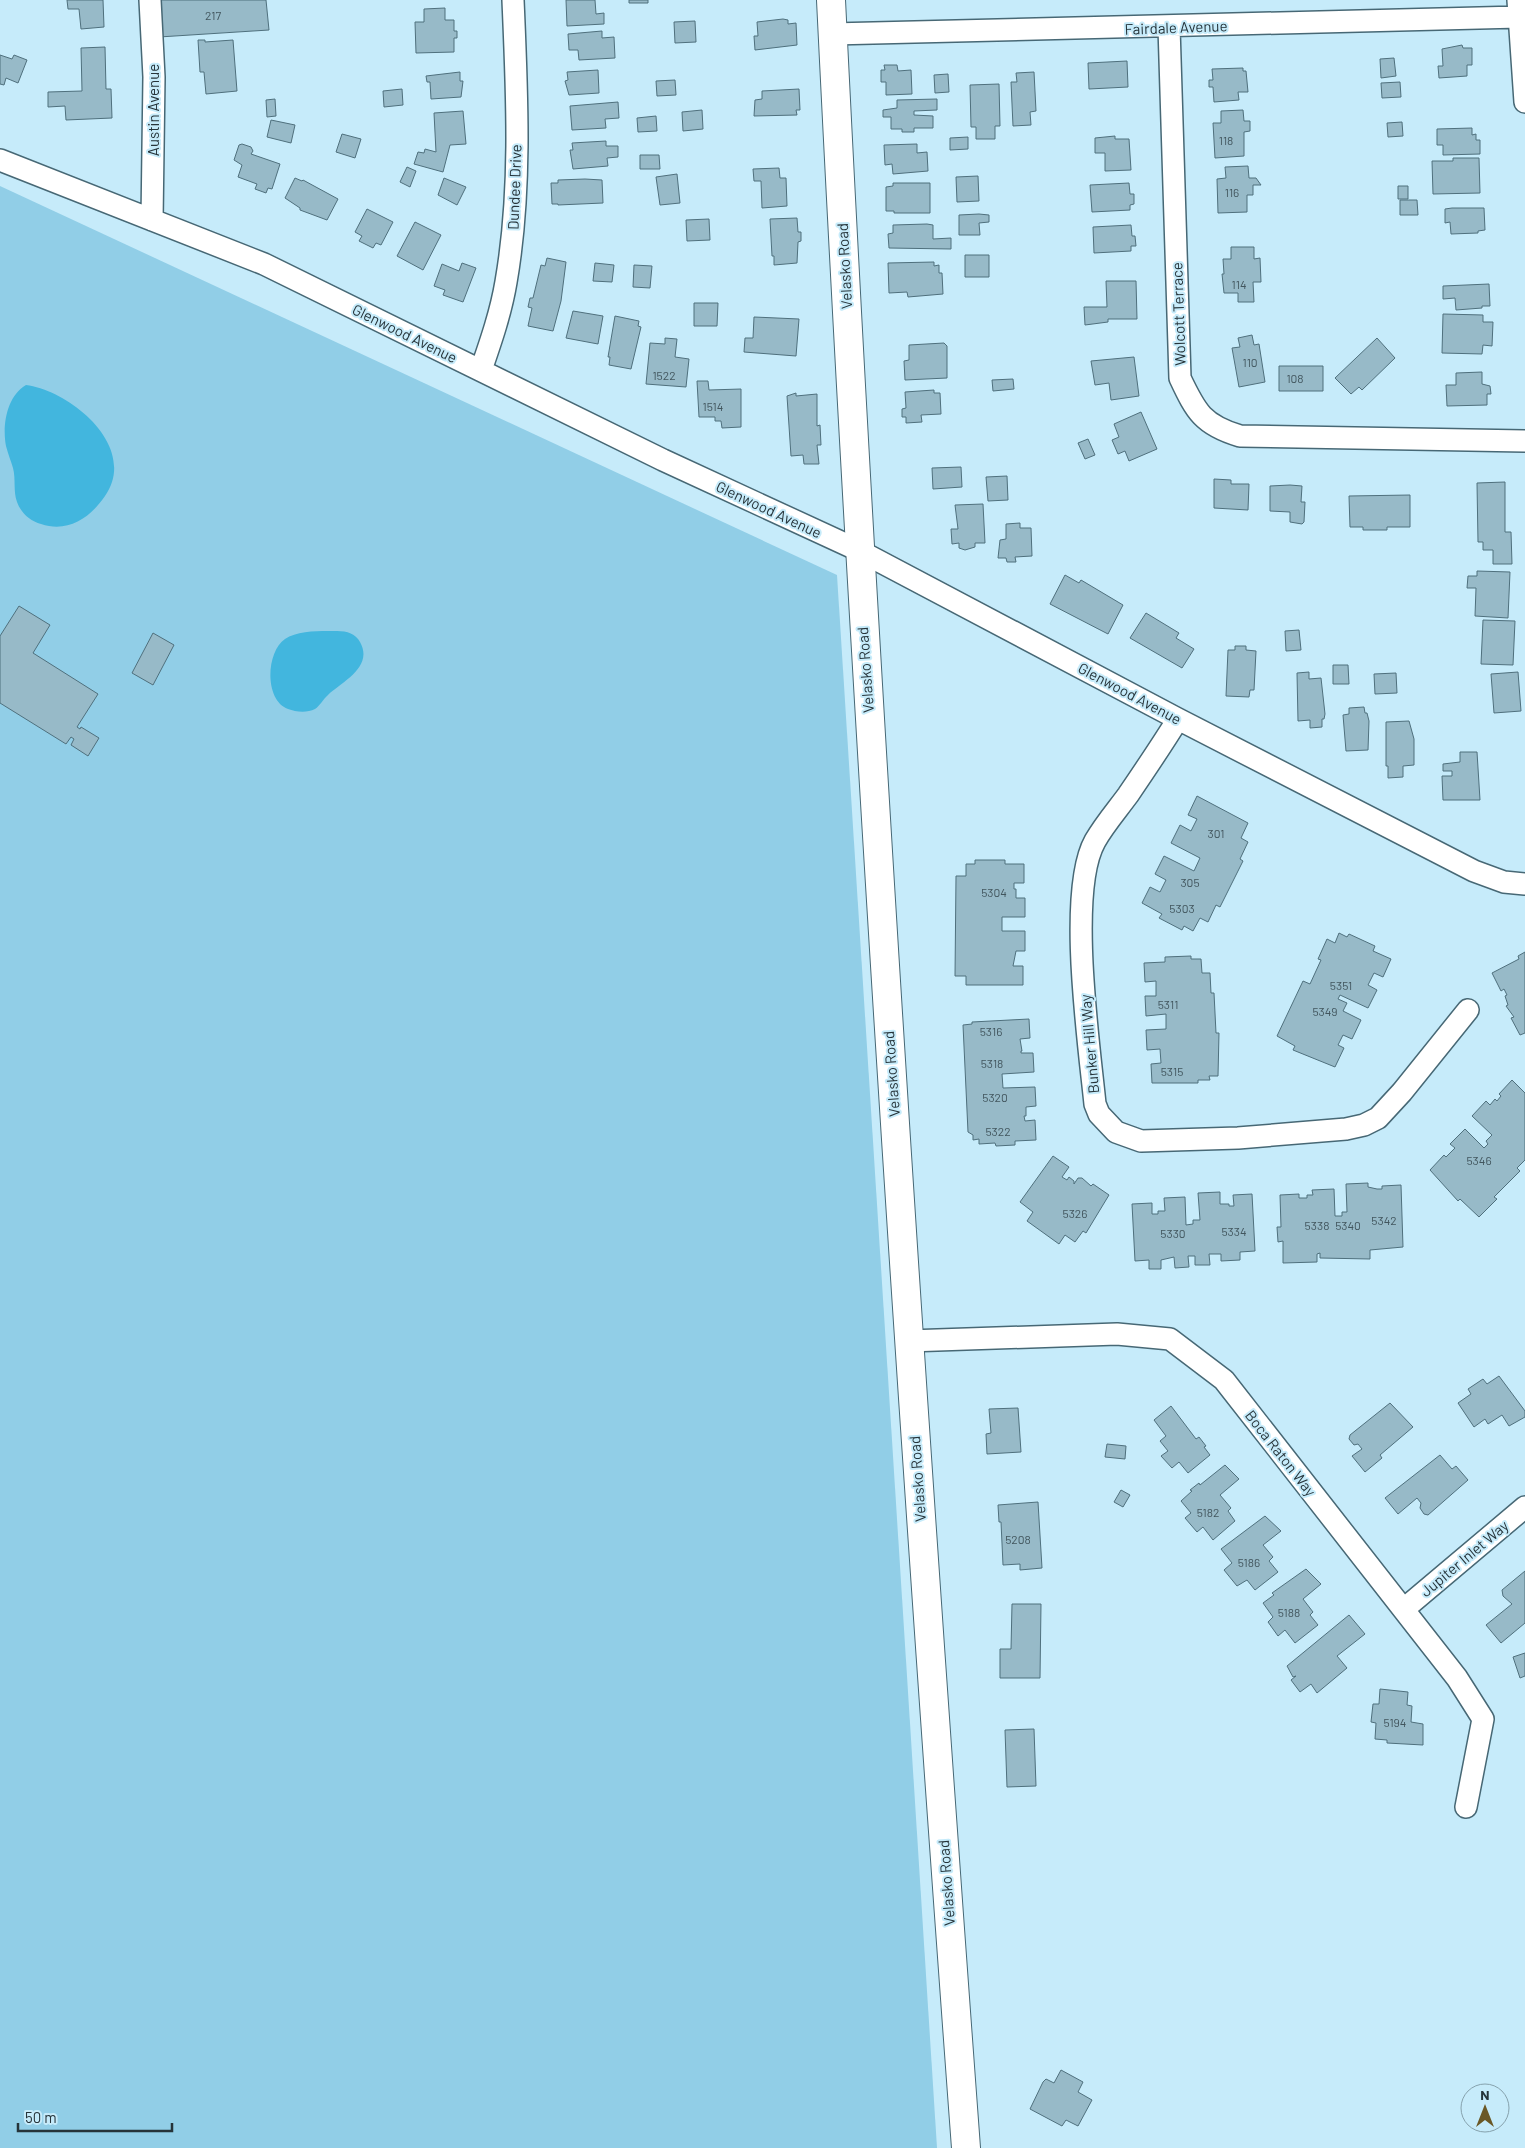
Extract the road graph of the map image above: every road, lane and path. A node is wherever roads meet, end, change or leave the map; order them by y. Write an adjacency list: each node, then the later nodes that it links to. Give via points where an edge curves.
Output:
1 (150, 0): 9 (street, Austin Avenue, via 154,77)
2 (513, 0): 10 (street, Dundee Drive, via 515,212 506,282 496,328)
3 (831, 0): 6 (street, Velasko Road)
4 (1518, 8): 5 (street, Fairdale Avenue); 7 (street)
5 (1169, 27): 6 (street, Fairdale Avenue); 11 (street, Wolcott Terrace, via 1180,378 1195,410 1215,426 1240,436)
6 (832, 34): 12 (street, Velasko Road)
7 (1525, 102)
8 (0, 160): 9 (street, Glenwood Avenue)
9 (152, 220): 10 (street, Glenwood Avenue, via 264,264)
10 (481, 370): 12 (street, Glenwood Avenue, via 663,460)
11 (1525, 441)
12 (858, 550): 13 (street, Glenwood Avenue); 16 (street, Velasko Road)
13 (1178, 719): 14 (street, Glenwood Avenue, via 1474,871 1504,882); 15 (street, Bunker Hill Way, via 1095,842 1087,860 1083,894 1083,974 1091,1067 1095,1104 1110,1126 1116,1132 1141,1141 1238,1138 1364,1125 1378,1118 1402,1092)
14 (1525, 884)
15 (1468, 1010)
16 (908, 1341): 18 (street, Boca Raton Way, via 1117,1334 1170,1339 1224,1380); 20 (street, Velasko Road)
17 (1525, 1507): 18 (street, Jupiter Inlet Way)
18 (1404, 1609): 19 (street, Boca Raton Way, via 1457,1678 1483,1719)
19 (1466, 1806)
20 (966, 2148)

